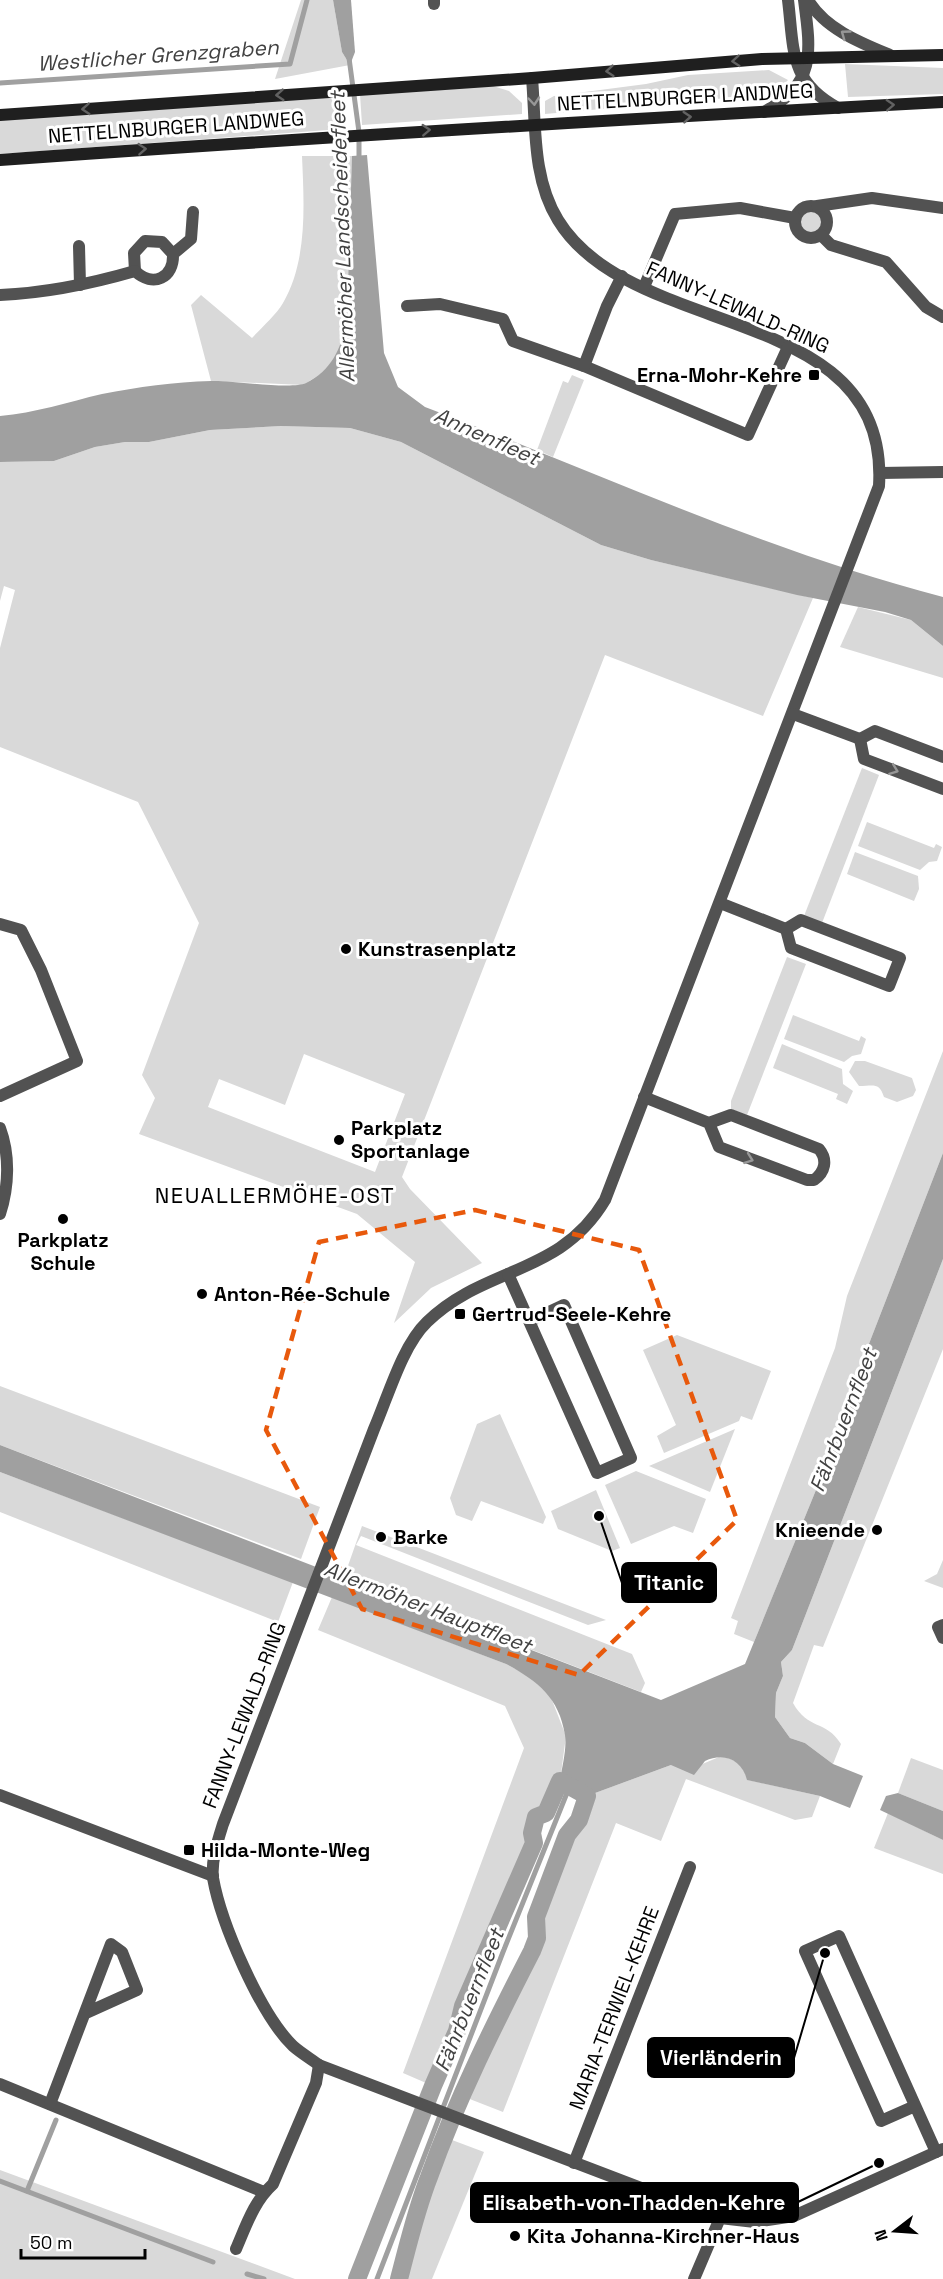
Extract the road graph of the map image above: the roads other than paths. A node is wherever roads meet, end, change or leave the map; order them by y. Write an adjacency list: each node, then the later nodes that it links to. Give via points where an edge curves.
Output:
1 (788, 0): 5 (street)
2 (806, 0): 3 (street, one-way to 2, via 855,40); 6 (street)
3 (890, 55): 4 (main road, NETTELNBURGER LANDWEG); 6 (main road, NETTELNBURGER LANDWEG)
4 (943, 55)
5 (795, 57): 6 (main road, NETTELNBURGER LANDWEG); 7 (main road, NETTELNBURGER LANDWEG, one-way to 7); 8 (street, NETTELNBURGER LANDWEG)
6 (809, 58): 8 (street)
7 (532, 78): 12 (main road, NETTELNBURGER LANDWEG, one-way to 12); 13 (street, NETTELNBURGER LANDWEG, one-way to 13)
8 (802, 79): 10 (street, NETTELNBURGER LANDWEG, via 816,95); 11 (street, via 785,99)
9 (943, 102): 10 (main road, NETTELNBURGER LANDWEG, one-way to 9)
10 (838, 108): 11 (main road, NETTELNBURGER LANDWEG)
11 (762, 112): 13 (main road, NETTELNBURGER LANDWEG, one-way to 11)
12 (0, 115)
13 (536, 125): 14 (main road, NETTELNBURGER LANDWEG, one-way to 13); 23 (street, FANNY-LEWALD-RING, via 540,179 557,218 586,255)
14 (0, 160)
15 (817, 206): 16 (street, via 872,198); 18 (street, via 801,208); 19 (street, via 827,219)
16 (943, 208)
17 (193, 212): 21 (street, via 191,239)
18 (795, 218): 19 (street, via 799,234 808,238); 25 (street, via 740,208 675,214)
19 (821, 235): 28 (street, via 831,245 885,262 926,307)
20 (79, 246): 24 (street)
21 (173, 254): 22 (street, via 169,274 161,280 142,278); 22 (street, via 162,242 145,241 134,253)
22 (135, 271): 24 (street)
23 (622, 276): 25 (street, FANNY-LEWALD-RING); 30 (street)
24 (80, 285): 26 (street)
25 (644, 287): 29 (street, FANNY-LEWALD-RING)
26 (0, 295)
27 (407, 306): 30 (street, via 440,304 503,319 513,341)
28 (943, 317)
29 (788, 346): 30 (street, via 748,435); 32 (street, FANNY-LEWALD-RING, via 819,361 856,395 872,429)
30 (584, 366)
31 (943, 472): 32 (street)
32 (880, 473): 33 (street, FANNY-LEWALD-RING, via 879,486)
33 (793, 714): 34 (street); 37 (street, FANNY-LEWALD-RING)
34 (860, 739): 35 (street, via 875,731); 36 (street, one-way to 36, via 864,759)
35 (943, 758)
36 (943, 789)
37 (720, 903): 39 (street); 41 (street, FANNY-LEWALD-RING)
38 (0, 924): 40 (street, via 21,930 77,1061)
39 (786, 929): 39 (street, via 791,948 890,986 900,958 801,920)
40 (0, 1096)
41 (644, 1097): 42 (street); 45 (street, FANNY-LEWALD-RING, via 612,1183 594,1219 565,1246)
42 (709, 1123): 42 (street, one-way to 42, via 719,1148 807,1180 814,1180 823,1170 825,1161 819,1149 731,1115)
43 (0, 1128): 44 (street, via 8,1156)
44 (0, 1214)
45 (508, 1274): 46 (street); 51 (street, FANNY-LEWALD-RING, via 447,1305 418,1332 393,1383 223,1824)
46 (530, 1321): 46 (street, via 597,1473 631,1458 564,1305)
47 (943, 1625): 48 (street, via 938,1627)
48 (943, 1638)
49 (0, 1795): 51 (street)
50 (690, 1867): 58 (street, MARIA-TERWIEL-KEHRE)
51 (213, 1876): 53 (street, FANNY-LEWALD-RING, via 234,1942 267,2012 293,2046)
52 (86, 2013): 52 (street, via 93,1993 111,1944 122,1952 137,1990); 55 (street)
53 (319, 2065): 58 (street, FANNY-LEWALD-RING); 59 (street, via 316,2083 273,2184)
54 (0, 2084): 55 (street)
55 (50, 2104): 59 (street)
56 (915, 2106): 56 (street, via 839,1936 805,1951 881,2121); 57 (street)
57 (939, 2150): 60 (street, FANNY-LEWALD-RING, via 794,2216 755,2222)
58 (574, 2163): 60 (street, FANNY-LEWALD-RING)
59 (264, 2192): 61 (street)
60 (720, 2218): 62 (street)
61 (236, 2249)
62 (694, 2279)

